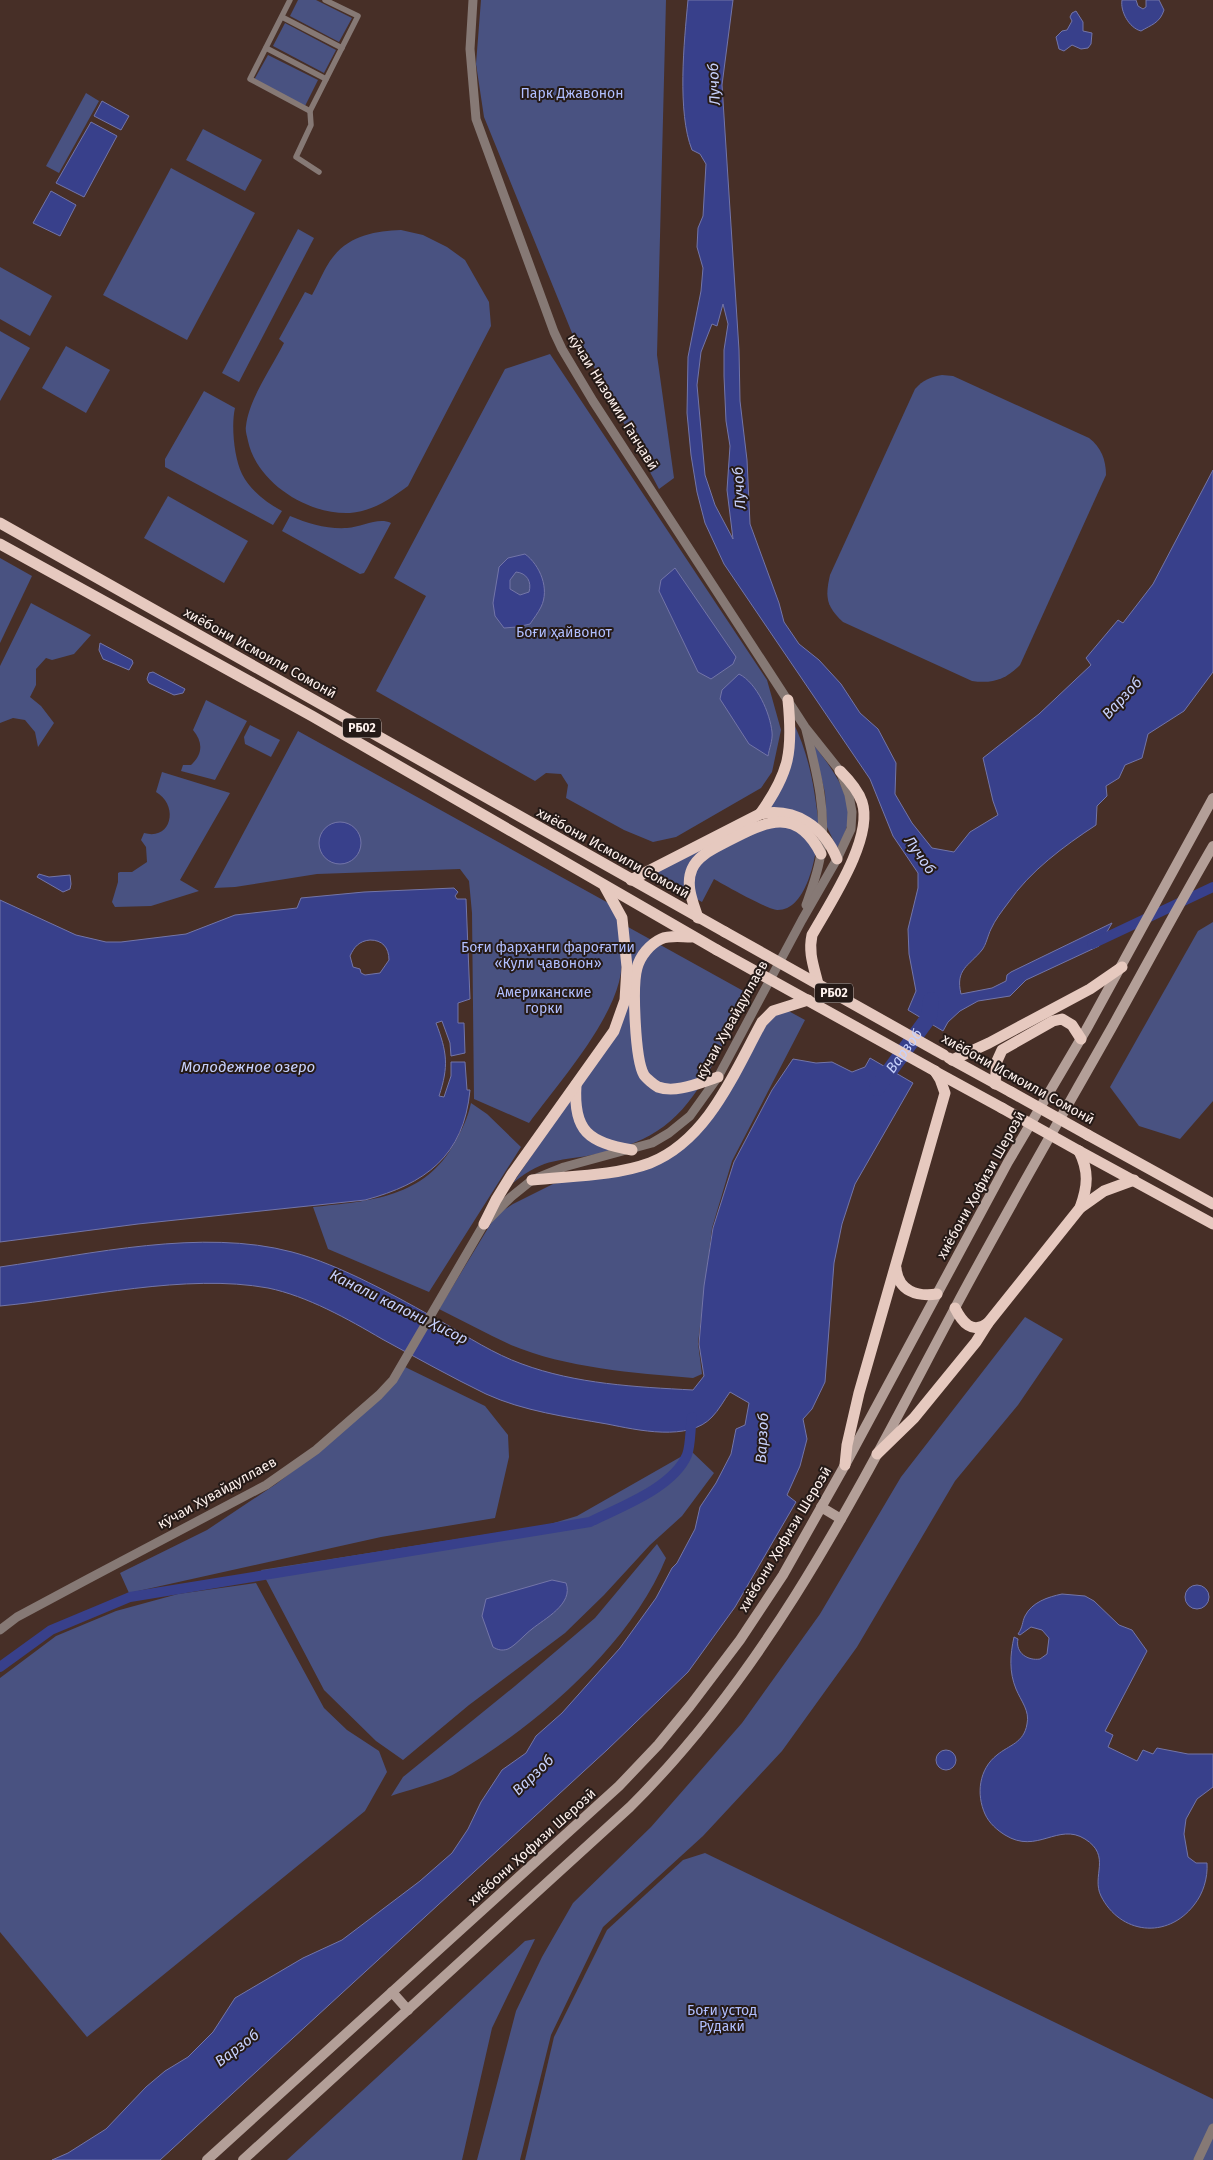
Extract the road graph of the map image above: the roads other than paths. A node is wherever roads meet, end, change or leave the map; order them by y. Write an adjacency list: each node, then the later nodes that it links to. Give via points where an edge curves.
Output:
1 (290, 0): 4 (street)
2 (325, 0): 6 (street, via 358,16)
3 (473, 0): 12 (street, кӯчаи Низомии Ганҷавӣ, via 470,50 476,120 562,349)
4 (282, 17): 5 (street); 6 (street)
5 (266, 48): 7 (street); 8 (street, via 250,80)
6 (342, 48): 7 (street)
7 (326, 79): 8 (street)
8 (310, 111): 9 (street, via 310,125 296,157)
9 (319, 172)
10 (0, 523): 21 (highway, хиёбони Исмоили Сомонӣ / РБ02)
11 (0, 544): 22 (highway, РБ02, via 312,716)
12 (788, 700): 13 (street, кӯчаи Низомии Ганҷавӣ); 16 (highway, via 790,746 786,767)
13 (805, 727): 14 (street, кӯчаи Хувайдуллаев); 17 (street, кӯчаи Хувайдуллаев, via 822,801)
14 (840, 771): 20 (street, кӯчаи Хувайдуллаев, via 852,812 851,829); 27 (highway, via 853,785 865,815 858,849 811,941 810,958)
15 (1213, 798): 26 (main road, хиёбони Ҳофизи Шерозӣ)
16 (760, 814): 17 (highway, via 787,813); 21 (highway)
17 (823, 834): 19 (street, кӯчаи Хувайдуллаев); 20 (highway)
18 (1213, 846): 47 (main road)
19 (821, 854): 23 (highway, via 811,837 800,828 784,822 758,826 711,850 692,868 689,880); 24 (street, кӯчаи Хувайдуллаев)
20 (837, 859): 24 (street, кӯчаи Хувайдуллаев)
21 (631, 880): 23 (highway, хиёбони Исмоили Сомонӣ / РБ02)
22 (604, 886): 25 (highway, РБ02); 34 (highway, via 622,918 627,967 625,1000 614,1031)
23 (698, 918): 27 (highway, хиёбони Исмоили Сомонӣ / РБ02, bridge)
24 (802, 920): 32 (street, кӯчаи Хувайдуллаев)
25 (694, 937): 28 (highway, РБ02, bridge); 32 (highway, via 670,936 660,940 642,956 637,967 633,986 639,1063 644,1076 658,1087 674,1089)
26 (1122, 967): 29 (main road, хиёбони Ҳофизи Шерозӣ); 30 (highway, via 1090,989 989,1043)
27 (818, 984): 30 (highway, хиёбони Исмоили Сомонӣ / РБ02, bridge)
28 (808, 1000): 31 (highway, РБ02, bridge); 39 (highway, via 774,1011 762,1022 708,1117 667,1154 649,1163 595,1174)
29 (1081, 1039): 33 (highway, via 1068,1022 1062,1019 1053,1021 1002,1050 997,1061); 46 (main road, хиёбони Ҳофизи Шерозӣ, via 1012,1154)
30 (948, 1058): 33 (highway, хиёбони Исмоили Сомонӣ / РБ02)
31 (935, 1071): 35 (highway, РБ02); 36 (highway)
32 (718, 1077): 37 (street, кӯчаи Хувайдуллаев, via 690,1116 652,1143)
33 (995, 1084): 41 (highway, хиёбони Исмоили Сомонӣ / РБ02, bridge)
34 (576, 1085): 37 (highway, via 575,1105 586,1132 598,1142); 43 (highway, via 512,1174)
35 (966, 1089): 36 (highway, via 952,1089); 38 (highway, РБ02, bridge)
36 (945, 1093): 45 (highway)
37 (632, 1150): 39 (street, кӯчаи Хувайдуллаев, via 564,1167)
38 (1079, 1151): 40 (highway, РБ02); 42 (highway, via 1088,1174)
39 (532, 1180): 43 (street, кӯчаи Хувайдуллаев)
40 (1134, 1180): 42 (highway, via 1104,1191); 44 (highway, РБ02)
41 (1213, 1204)
42 (1080, 1208): 48 (highway)
43 (484, 1224): 53 (street, кӯчаи Хувайдуллаев, via 393,1380 316,1450 266,1485 80,1583)
44 (1213, 1224)
45 (896, 1268): 46 (highway, via 899,1282 912,1293); 50 (highway, via 850,1430)
46 (937, 1294): 50 (main road, хиёбони Ҳофизи Шерозӣ)
47 (955, 1308): 48 (highway, via 963,1322 971,1327 979,1328); 49 (main road)
48 (988, 1323): 49 (highway, via 914,1418)
49 (877, 1454): 52 (main road)
50 (845, 1465): 51 (main road, хиёбони Ҳофизи Шерозӣ)
51 (821, 1507): 52 (main road); 54 (main road, хиёбони Ҳофизи Шерозӣ, via 756,1616 663,1740 602,1802)
52 (842, 1519): 55 (main road, via 787,1611 673,1763)
53 (0, 1630)
54 (392, 1992): 55 (main road); 57 (main road, хиёбони Ҳофизи Шерозӣ)
55 (408, 2010): 58 (main road)
56 (1213, 2128): 59 (street)
57 (207, 2160)
58 (243, 2160)
59 (1198, 2160)

